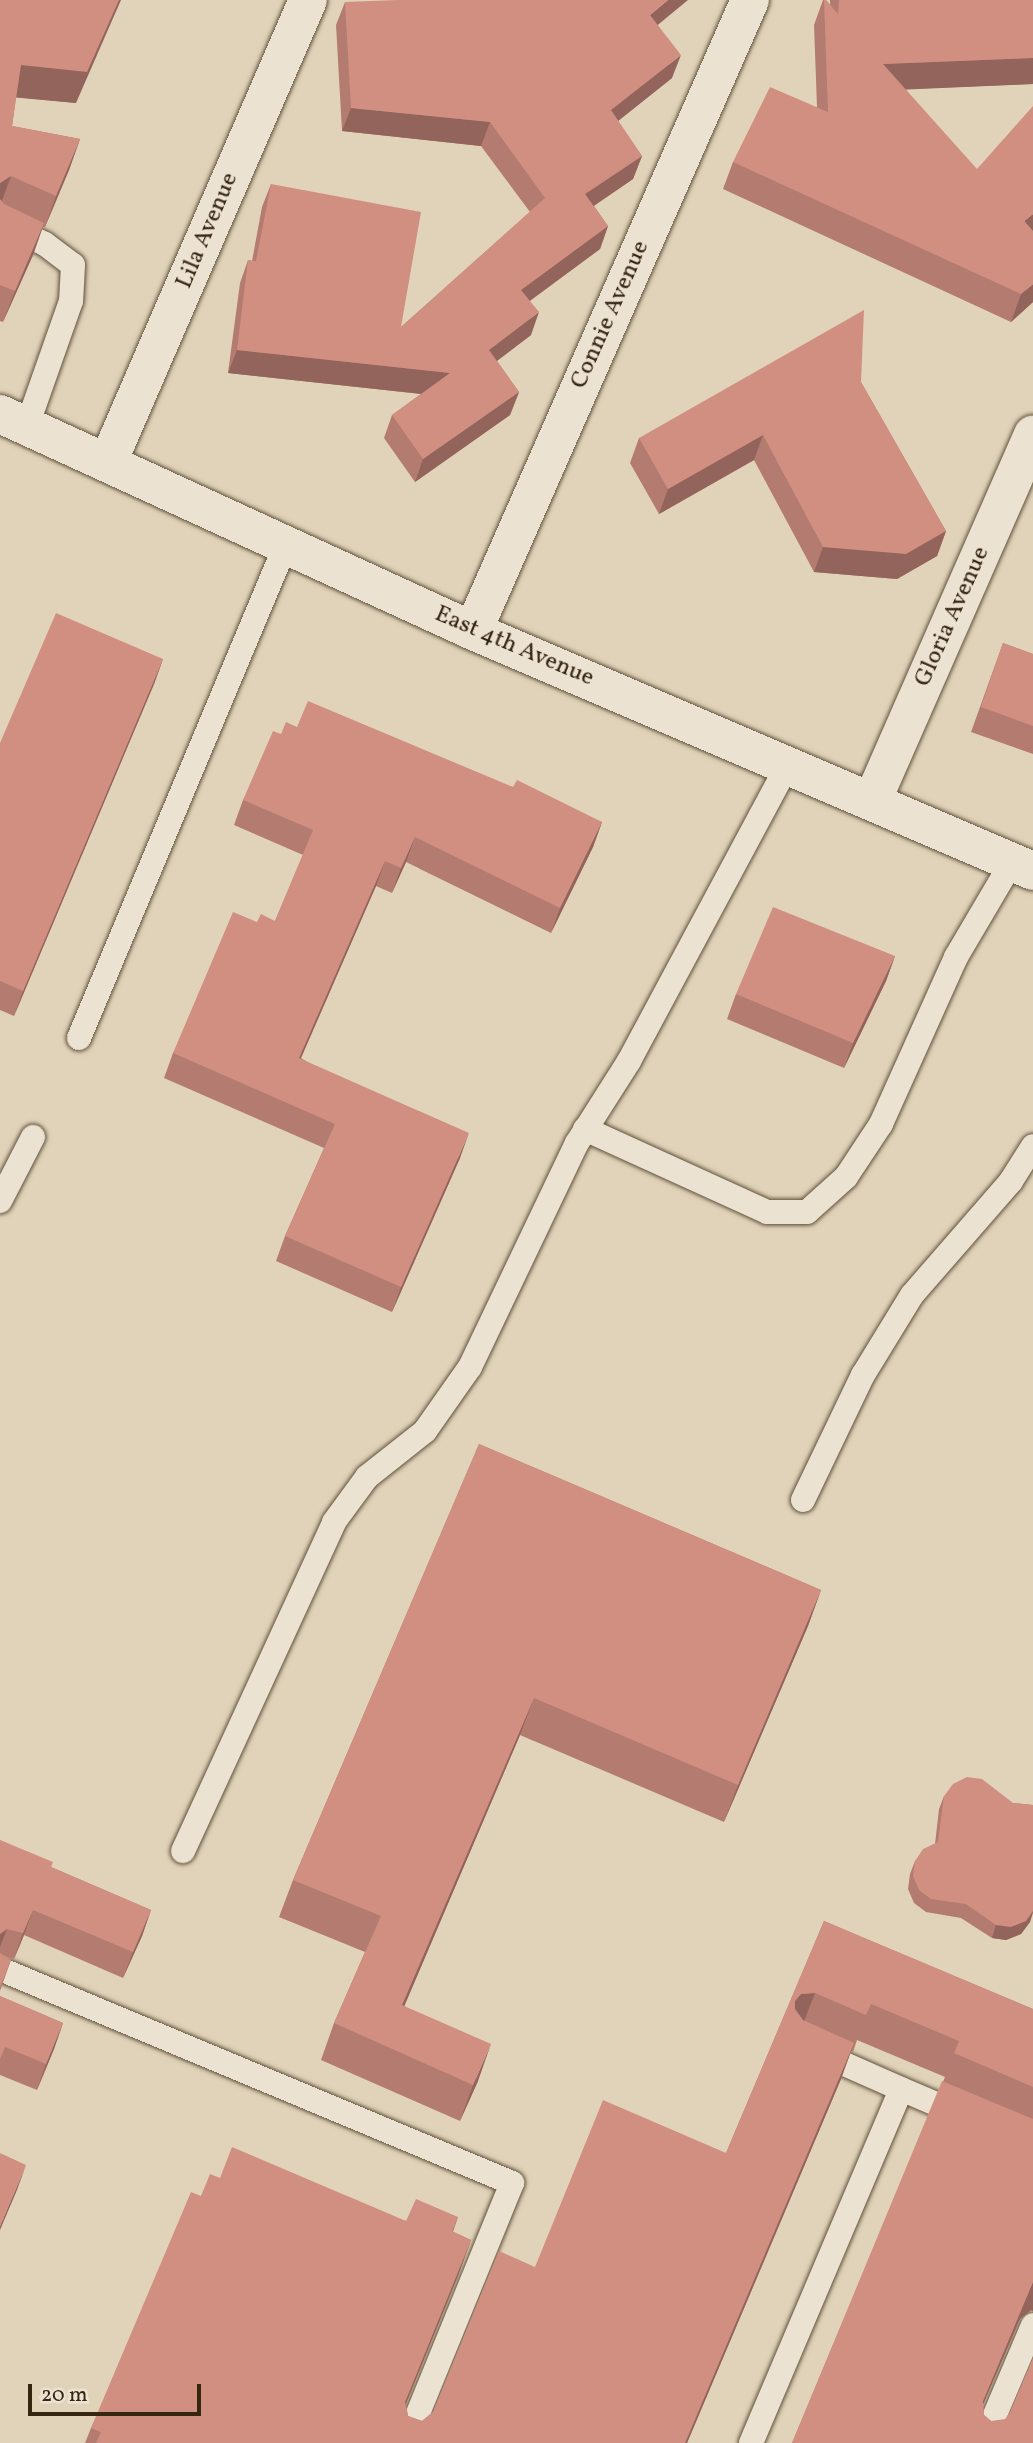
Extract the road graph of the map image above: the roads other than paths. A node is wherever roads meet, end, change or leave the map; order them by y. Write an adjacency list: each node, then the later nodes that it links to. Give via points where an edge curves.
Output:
1 (307, 0): 6 (street, Lila Avenue)
2 (750, 0): 8 (street, Connie Avenue)
3 (0, 222): 4 (lane, via 45,244 72,265 71,301)
4 (14, 420): 6 (street, East 4th Avenue)
5 (1033, 435): 10 (street, Gloria Avenue)
6 (108, 462): 7 (street, East 4th Avenue)
7 (286, 544): 8 (street, East 4th Avenue); 12 (lane)
8 (473, 631): 9 (street, East 4th Avenue)
9 (788, 764): 10 (street, East 4th Avenue); 13 (lane, via 629,1061)
10 (873, 799): 11 (street, East 4th Avenue)
11 (1022, 866): 13 (lane, via 956,957 881,1124 846,1177 807,1212 767,1212)
12 (79, 1038)
13 (585, 1129): 18 (lane, via 470,1367 425,1431 367,1477 334,1522)
14 (33, 1137): 16 (lane)
15 (1033, 1146): 17 (lane, via 1011,1181 912,1295 863,1375)
16 (0, 1202)
17 (803, 1500)
18 (183, 1851)
19 (0, 1969): 24 (lane, via 512,2183)
20 (796, 2043): 21 (lane)
21 (901, 2089): 22 (lane); 25 (lane)
22 (985, 2124)
23 (1033, 2325): 26 (lane)
24 (405, 2443)
25 (751, 2443)
26 (983, 2443)

